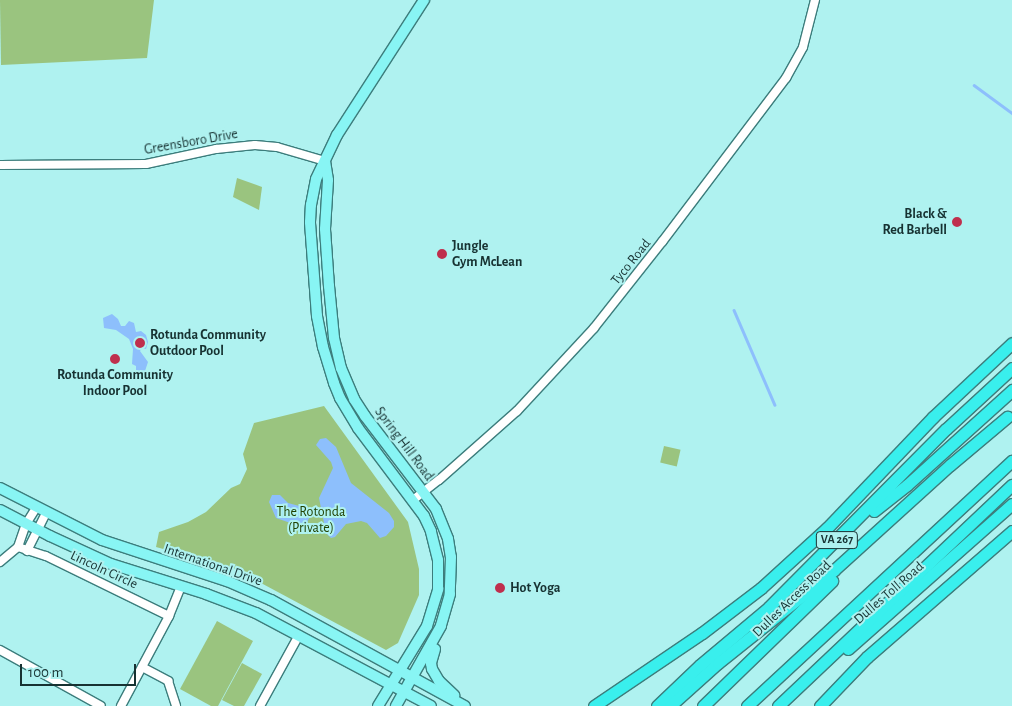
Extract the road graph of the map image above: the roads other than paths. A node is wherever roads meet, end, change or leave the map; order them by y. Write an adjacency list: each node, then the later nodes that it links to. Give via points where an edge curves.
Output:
1 (424, 0): 3 (main road, Spring Hill Road, via 344,124)
2 (815, 0): 12 (street, Tyco Road, via 803,47 786,78 594,328 500,427)
3 (325, 161): 4 (street, Greensboro Drive, via 277,147 255,145 216,149 146,164); 12 (main road, Spring Hill Road, via 329,286 334,338 341,368 365,416); 13 (main road, Spring Hill Road, via 316,179 310,222 317,316 323,347 348,413)
4 (0, 165)
5 (1012, 343): 43 (highway, via 934,417 821,534 761,588 702,633)
6 (1012, 368): 21 (highway, VA 267, via 946,429)
7 (1012, 390): 21 (highway, VA 267, via 907,485)
8 (1009, 415): 45 (highway, via 834,570); 46 (highway, Dulles Access Road)
9 (1012, 461): 47 (highway)
10 (1012, 485): 48 (highway)
11 (0, 488): 15 (main road, International Drive)
12 (424, 493): 13 (street, Tyco Road); 27 (main road, Spring Hill Road, via 442,522 451,556 450,594)
13 (413, 500): 31 (main road, Spring Hill Road, via 428,522 436,546 438,589 427,626)
14 (1012, 504): 49 (highway, Dulles Toll Road)
15 (36, 508): 17 (main road, International Drive); 18 (street)
16 (0, 510): 18 (main road)
17 (46, 513): 19 (street); 31 (main road, International Drive, via 102,540 254,592)
18 (26, 524): 19 (main road); 22 (street)
19 (38, 530): 23 (street); 25 (main road, via 111,564)
20 (1012, 532): 50 (highway, via 867,657)
21 (832, 545): 44 (highway, VA 267, via 769,607)
22 (18, 547): 23 (street, Lincoln Circle); 24 (street)
23 (27, 551): 26 (street, Lincoln Circle, via 46,556)
24 (0, 562)
25 (181, 587): 26 (street); 28 (main road, via 240,606)
26 (169, 616): 30 (street)
27 (442, 626): 32 (main road, Spring Hill Road); 35 (main road, via 431,663 432,670)
28 (299, 635): 33 (main road); 39 (street)
29 (0, 650): 36 (street)
30 (142, 667): 37 (street); 38 (street, via 168,681)
31 (402, 670): 32 (main road, International Drive); 33 (main road, Spring Hill Road)
32 (414, 677): 34 (main road, Spring Hill Road); 35 (main road)
33 (392, 684): 34 (main road); 40 (main road, Spring Hill Road)
34 (405, 691): 41 (main road, Spring Hill Road); 42 (main road)
35 (464, 705)
36 (101, 706)
37 (121, 706)
38 (176, 706)
39 (260, 706)
40 (378, 706)
41 (396, 706)
42 (431, 706)
43 (594, 706)
44 (657, 706)
45 (670, 706)
46 (703, 706)
47 (747, 706)
48 (778, 706)
49 (787, 706)
50 (820, 706)

